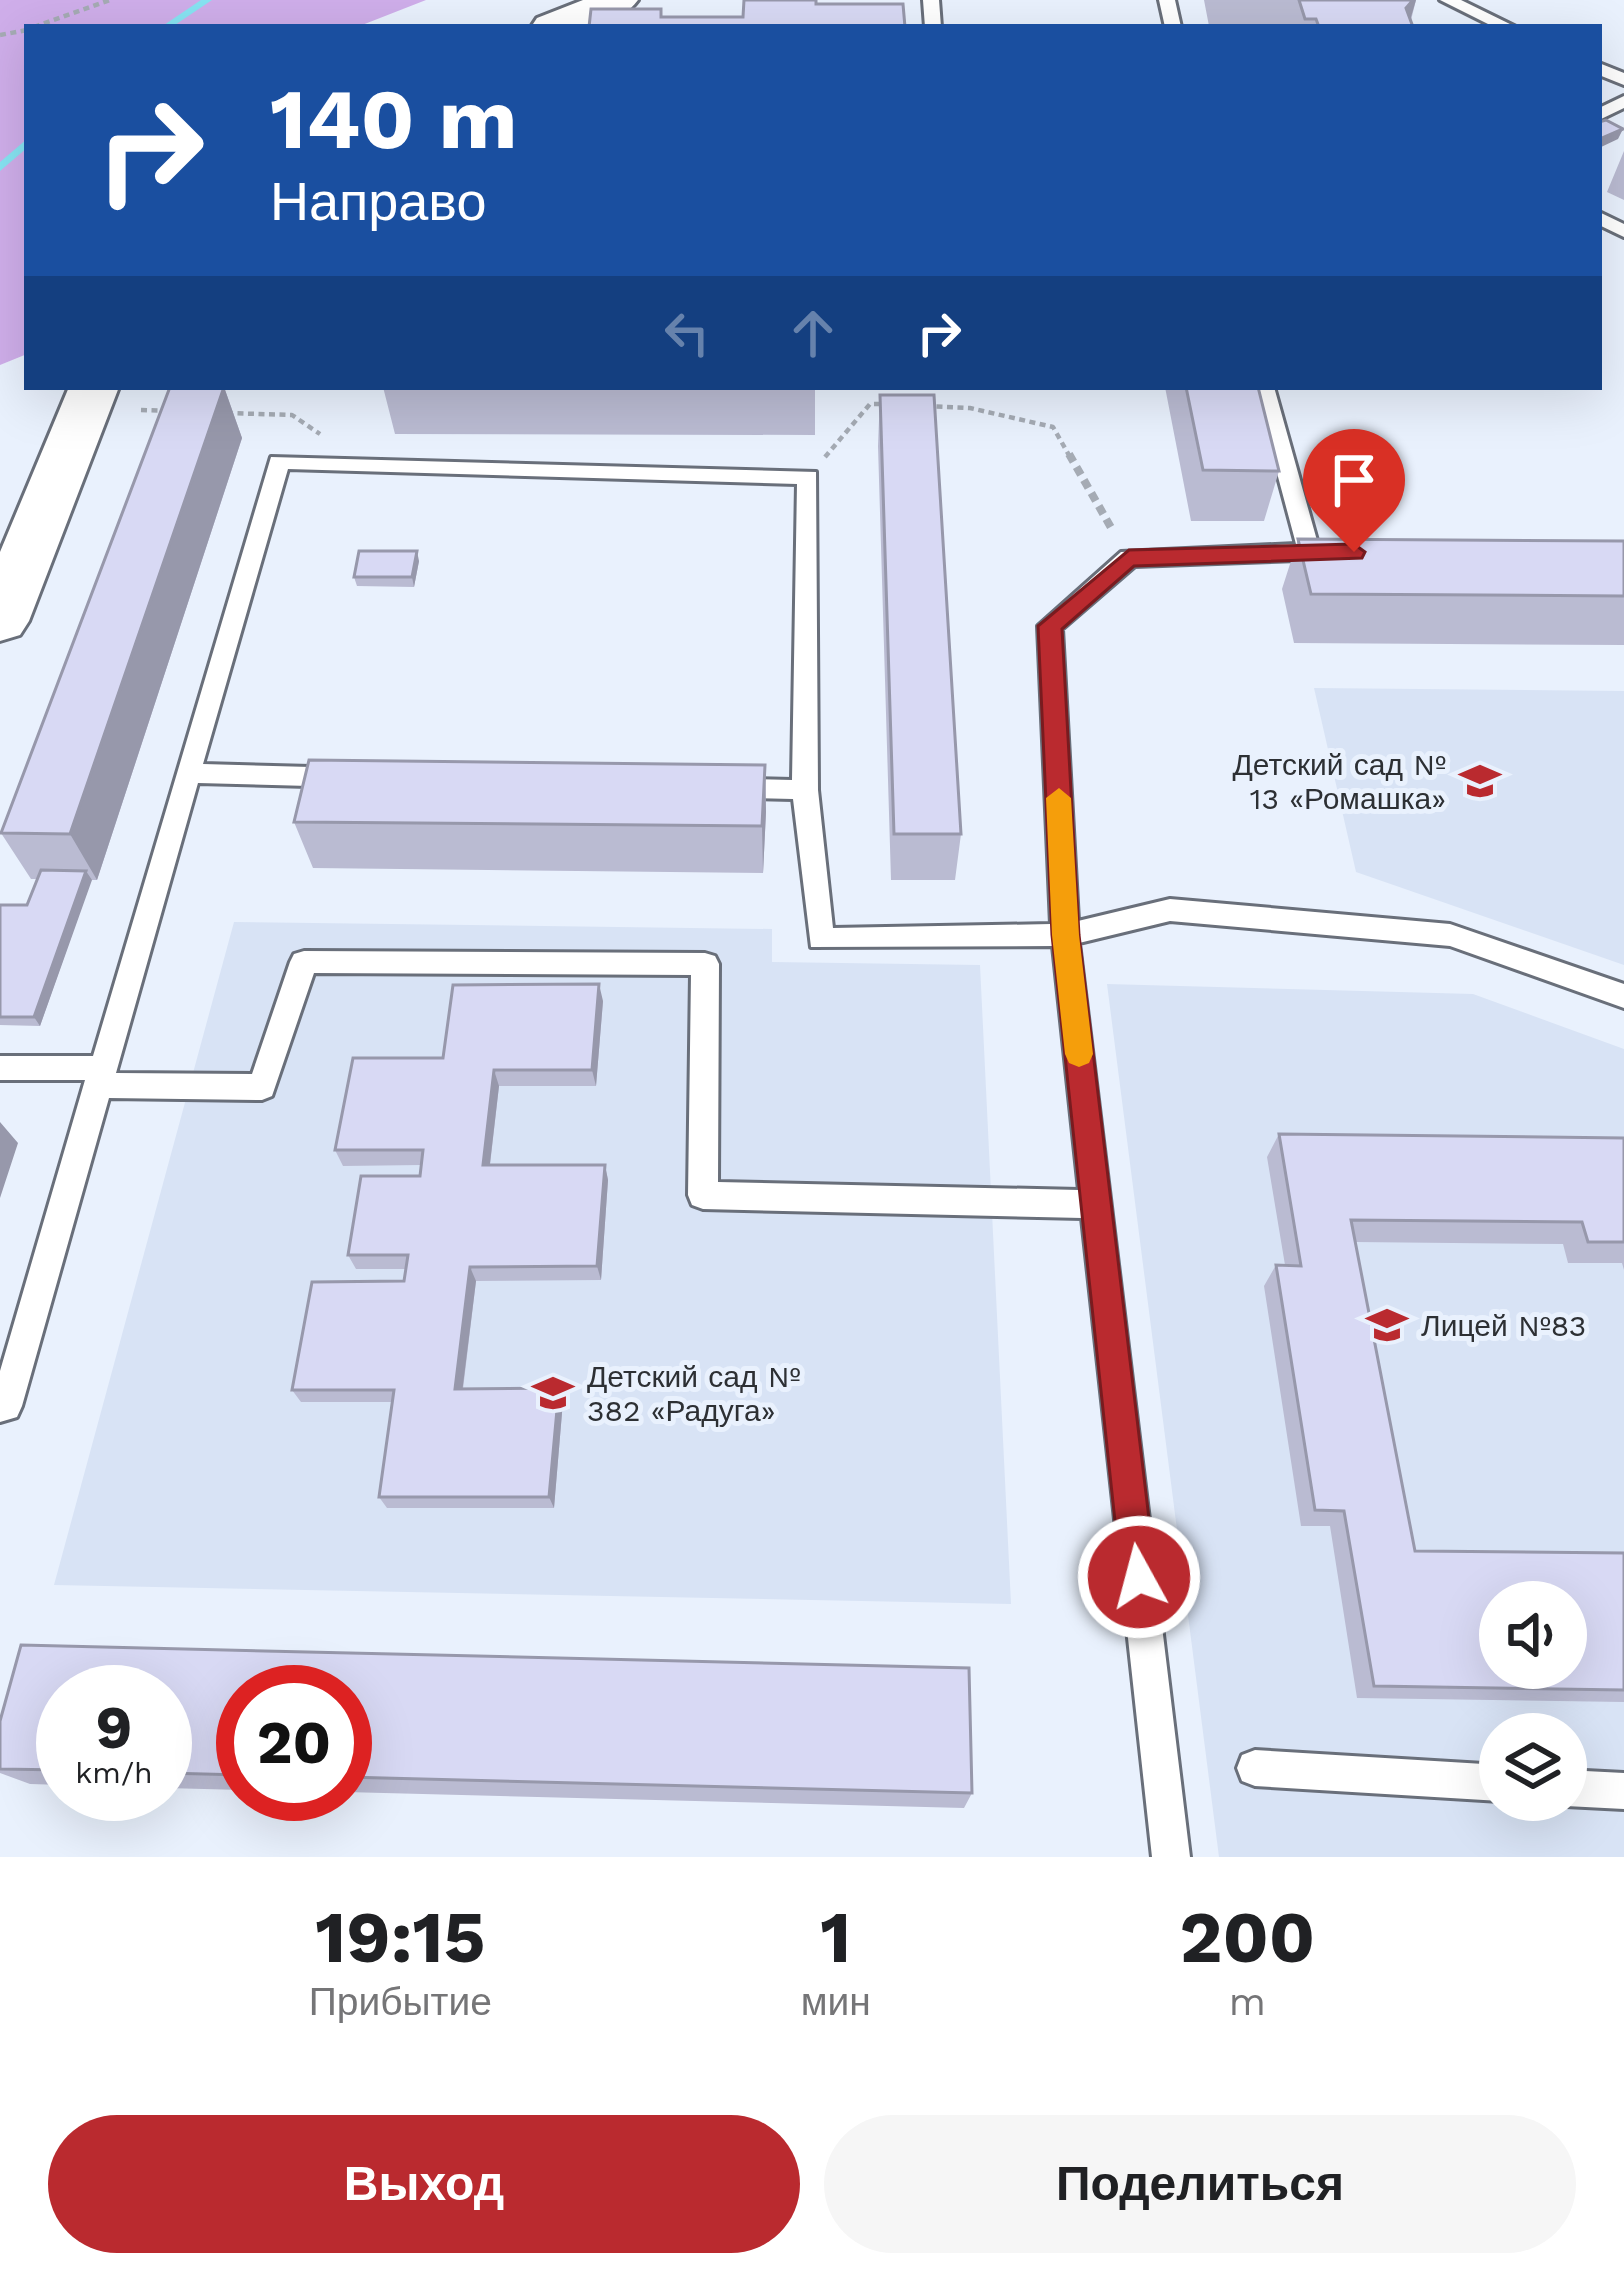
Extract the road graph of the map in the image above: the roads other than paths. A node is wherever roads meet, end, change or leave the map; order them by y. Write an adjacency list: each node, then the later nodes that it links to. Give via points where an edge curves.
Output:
1 (617, 0): 3 (street)
2 (1448, 0): 4 (lane)
3 (558, 24)
4 (1501, 24)
5 (1265, 390): 7 (lane)
6 (117, 399): 9 (street)
7 (1309, 551): 8 (lane); 12 (lane, via 1129,558 1050,626)
8 (1354, 552)
9 (0, 621)
10 (188, 773): 11 (lane); 11 (lane, via 279,463 361,463 808,477); 15 (lane)
11 (806, 790): 12 (lane, via 821,939)
12 (1065, 935): 13 (lane, via 1170,910 1450,935); 16 (lane)
13 (1624, 996)
14 (0, 1068): 15 (lane)
15 (100, 1077): 16 (lane, via 262,1087 304,962 705,964 703,1195); 17 (lane)
16 (1096, 1204): 22 (lane)
17 (0, 1406)
18 (1255, 1768): 19 (lane)
19 (1479, 1783)
20 (1587, 1789): 21 (lane)
21 (1624, 1791)
22 (1171, 1857)

